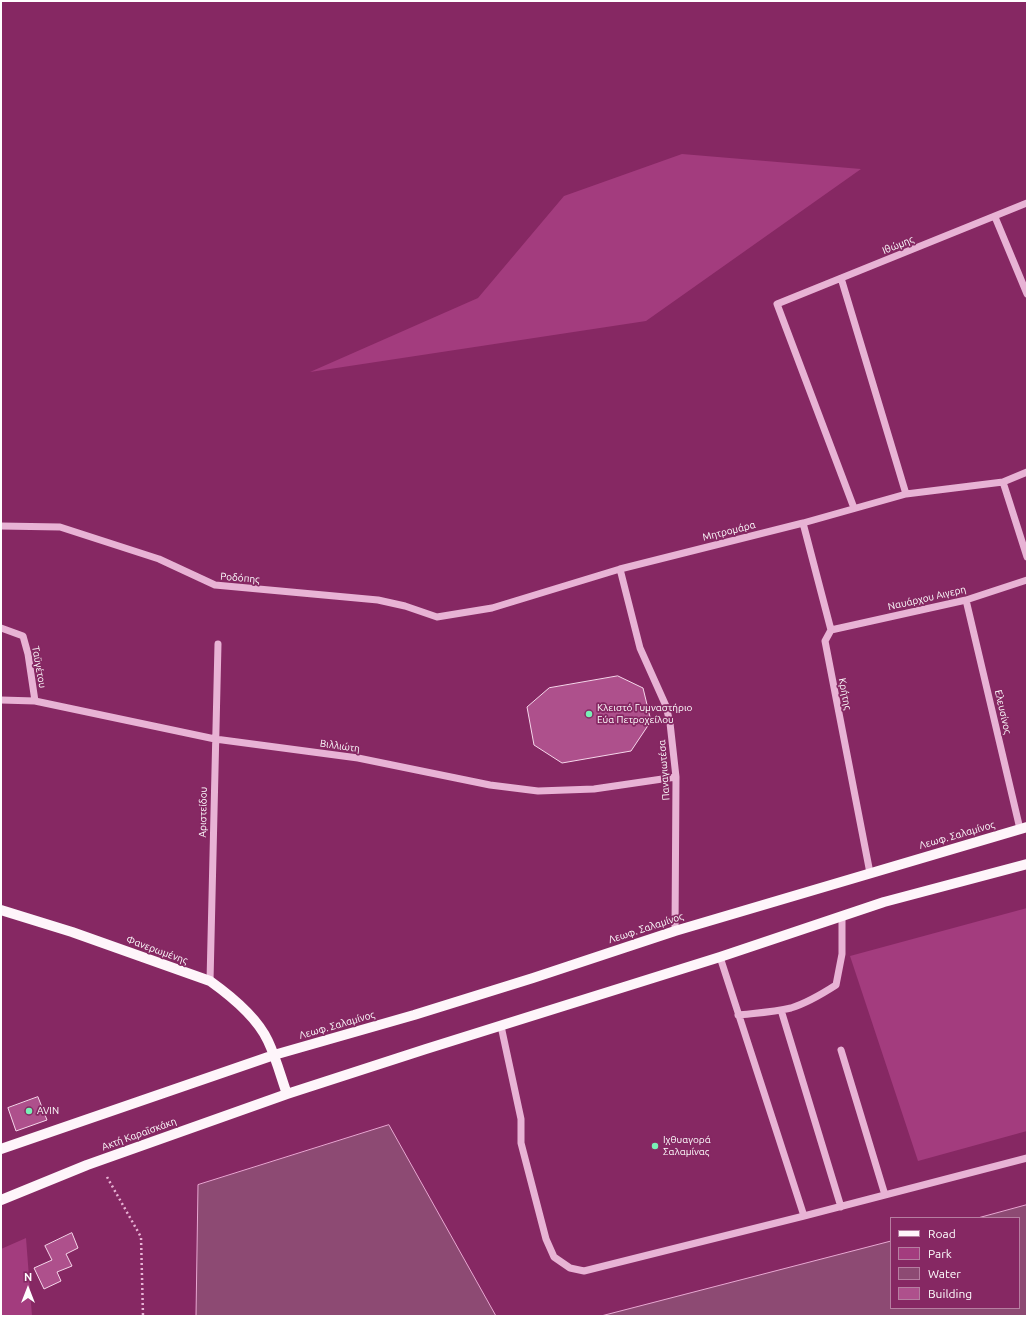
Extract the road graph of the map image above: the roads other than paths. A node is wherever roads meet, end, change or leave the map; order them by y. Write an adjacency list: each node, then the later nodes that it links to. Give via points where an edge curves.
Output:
1 (1027, 203): 2 (street, Ιθώμης)
2 (995, 217): 3 (street, Ιθώμης); 4 (street)
3 (841, 278): 7 (street); 8 (street, Ιθώμης, via 777,304)
4 (1027, 294)
5 (1027, 472): 6 (street, Μητρομάρα)
6 (1003, 482): 7 (street, Μητρομάρα); 11 (street)
7 (906, 494): 8 (street, Μητρομάρα)
8 (854, 508): 9 (street, Μητρομάρα)
9 (803, 523): 12 (street, Μητρομάρα); 17 (street, Κρήτης)
10 (1, 526): 15 (street, Ροδόπης, via 60,527 159,559 215,586 378,600 405,606)
11 (1027, 557)
12 (620, 569): 15 (street, Μητρομάρα, via 492,608); 22 (street, Παναγιωτέσα, via 640,648 666,706)
13 (1027, 580): 14 (street, Ναυάρχου Αιγερη)
14 (966, 600): 17 (street, Ναυάρχου Αιγερη); 23 (street, Ελευσίνος)
15 (437, 618)
16 (1, 628): 20 (street, Ταϋγέτου, via 23,636)
17 (831, 630): 25 (street, Κρήτης, via 825,641)
18 (218, 644): 21 (street, Αριστείδου)
19 (1, 700): 20 (street, Βιλλιώτη)
20 (35, 701): 21 (street, Βιλλιώτη)
21 (215, 739): 22 (street, Βιλλιώτη, via 358,758 490,785 538,791 594,789); 30 (street, Αριστείδου)
22 (676, 777): 28 (street, Παναγιωτέσα)
23 (1024, 828): 25 (main road, Λεωφ. Σαλαμίνος)
24 (1027, 864): 27 (main road, via 884,902)
25 (870, 872): 28 (main road, Λεωφ. Σαλαμίνος)
26 (1, 910): 30 (main road, Φανερωμένης, via 72,932)
27 (842, 916): 29 (main road); 31 (street, via 842,954 836,985 792,1008)
28 (674, 931): 35 (main road, Λεωφ. Σαλαμίνος, via 414,1015)
29 (720, 957): 32 (street); 33 (main road)
30 (210, 981): 35 (main road, Φανερωμένης, via 229,994 248,1013 268,1040)
31 (781, 1010): 32 (street); 41 (street)
32 (738, 1015): 42 (street)
33 (501, 1026): 36 (main road); 42 (street, via 521,1119 521,1143 546,1239 554,1257 570,1268 584,1271)
34 (841, 1050): 39 (street)
35 (274, 1055): 36 (main road, Φανερωμένης); 37 (main road)
36 (287, 1094): 40 (main road, Ακτή Καραϊσκάκη, via 98,1161)
37 (1, 1149)
38 (1027, 1158): 39 (street)
39 (884, 1195): 41 (street)
40 (1, 1200)
41 (841, 1207): 42 (street)
42 (804, 1216)

